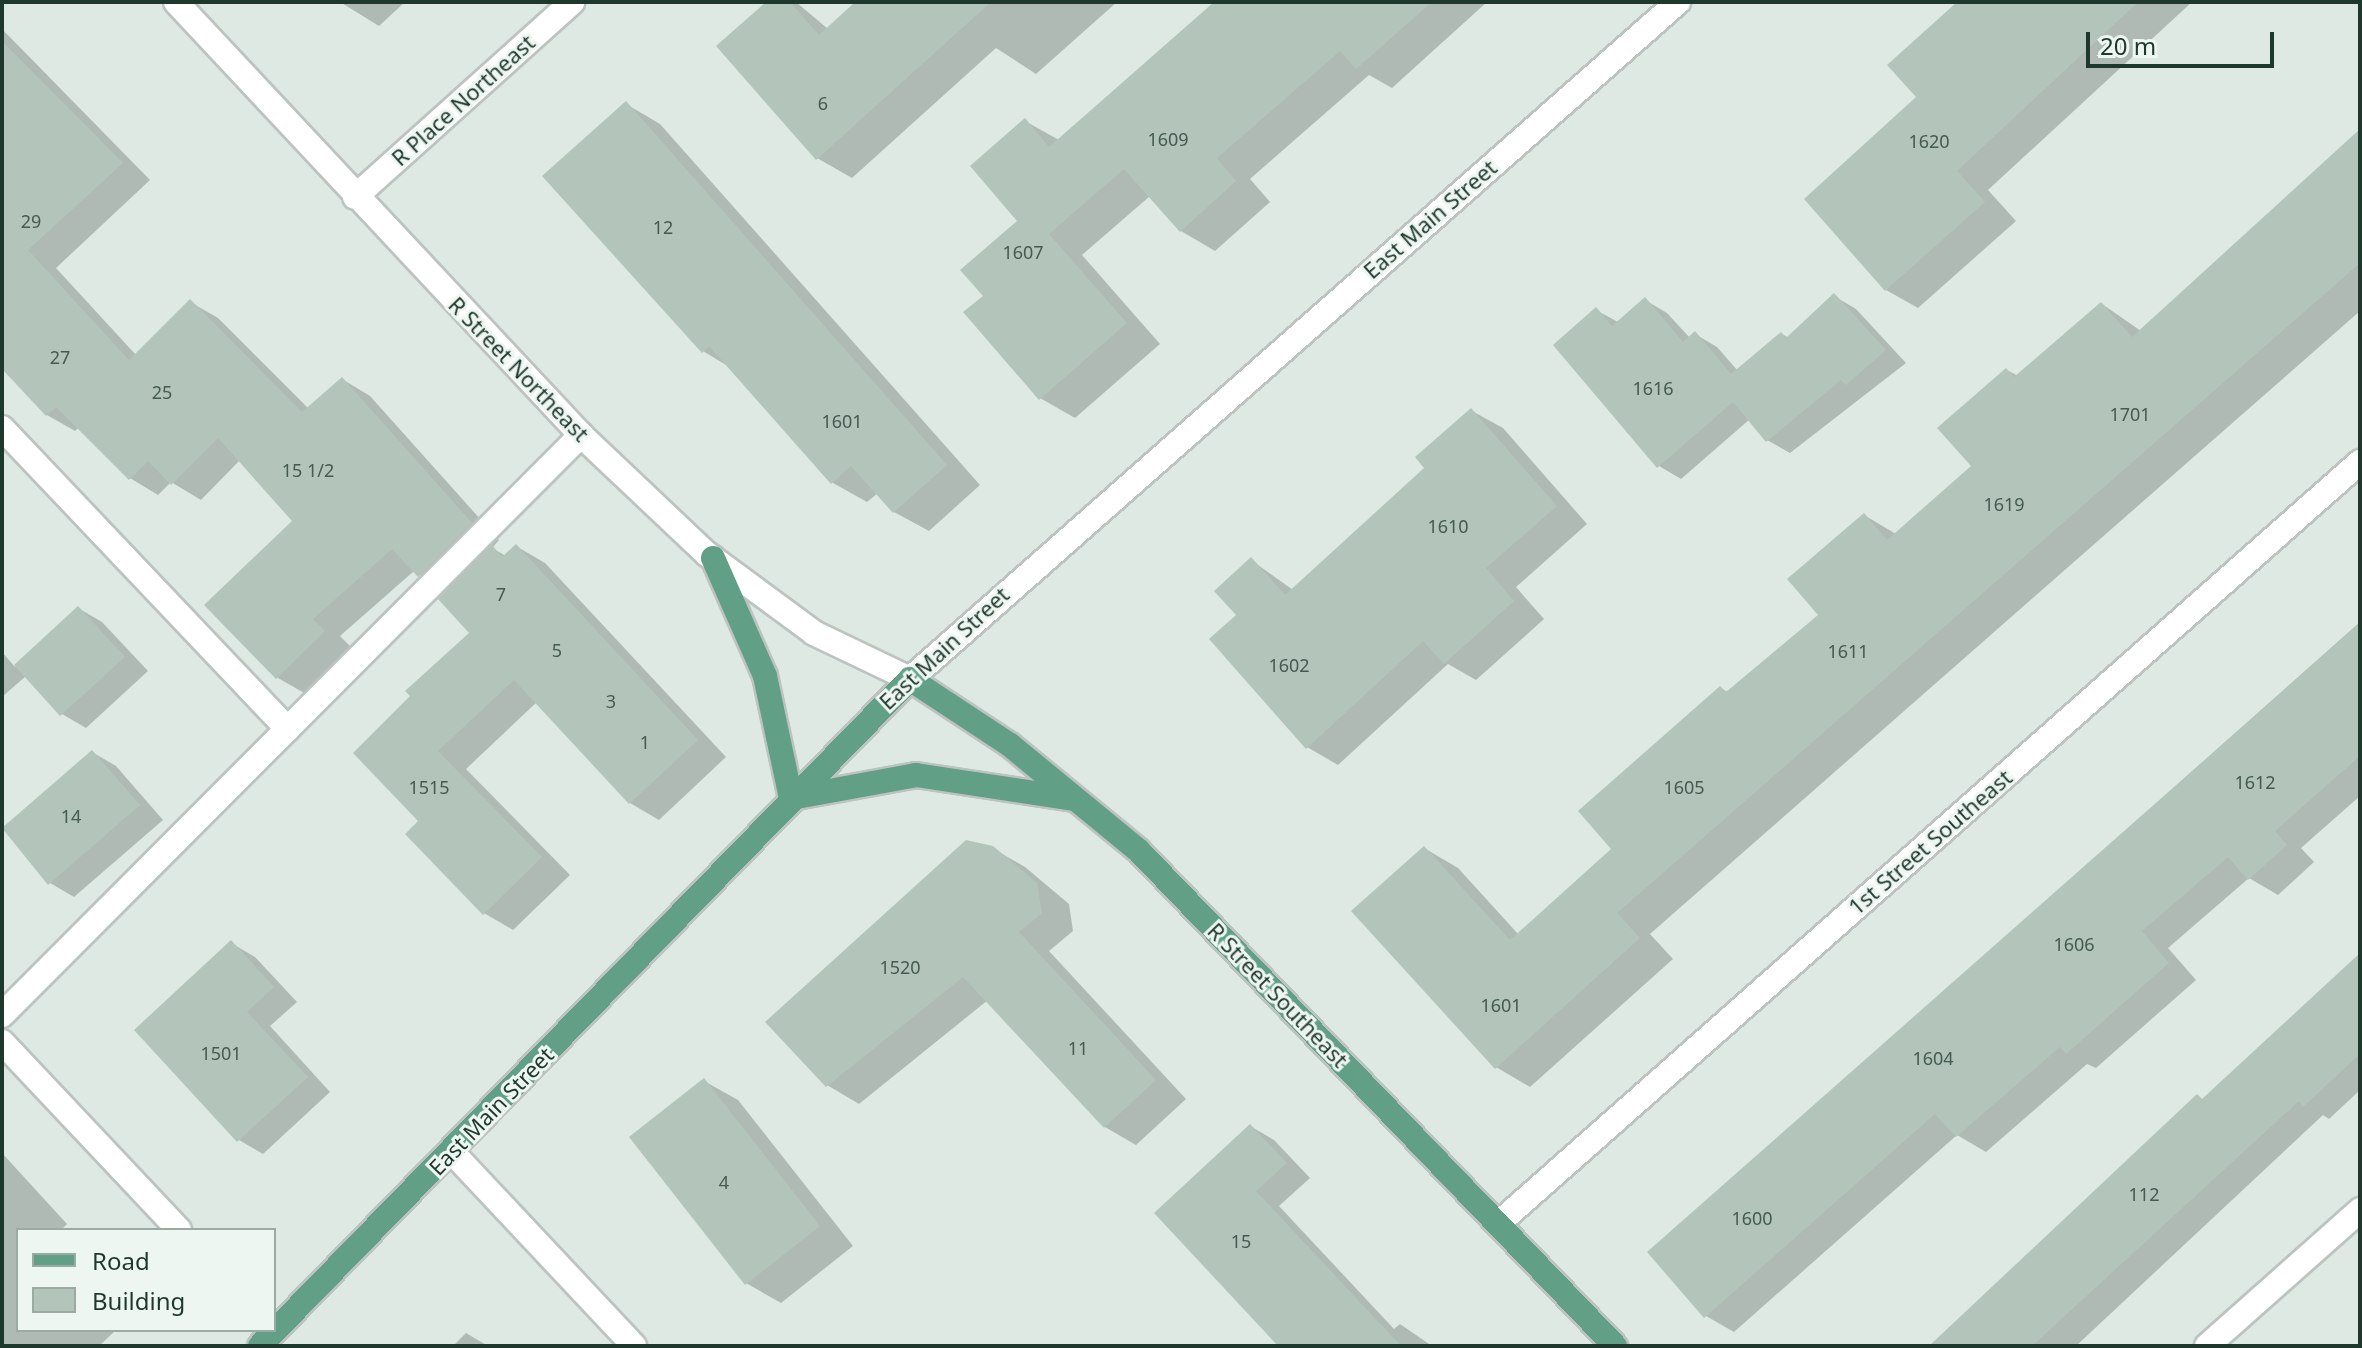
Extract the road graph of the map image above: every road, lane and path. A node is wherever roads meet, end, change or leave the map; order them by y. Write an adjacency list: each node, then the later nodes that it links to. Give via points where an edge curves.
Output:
1 (176, 2): 4 (street, R Street Northeast)
2 (572, 2): 4 (street, R Place Northeast)
3 (1678, 2): 9 (street, East Main Street)
4 (355, 197): 6 (street, R Street Northeast)
5 (2, 428): 10 (street)
6 (581, 435): 8 (street, R Street Northeast); 10 (street)
7 (2360, 462): 17 (street, 1st Street Southeast)
8 (713, 558): 9 (street, R Street Northeast, via 814,633); 11 (main road, via 765,676)
9 (910, 679): 11 (main road, East Main Street); 12 (main road, R Street Southeast, via 1010,745)
10 (288, 729): 13 (street)
11 (791, 798): 12 (main road, via 916,775); 15 (main road, East Main Street)
12 (1075, 799): 17 (main road, R Street Southeast, via 1139,851)
13 (2, 1015)
14 (2, 1042): 18 (street)
15 (452, 1152): 19 (main road, East Main Street); 20 (street)
16 (2360, 1210): 22 (street)
17 (1500, 1222): 21 (main road, R Street Southeast)
18 (177, 1228)
19 (276, 1328)
20 (634, 1346)
21 (1615, 1346)
22 (2207, 1346)

